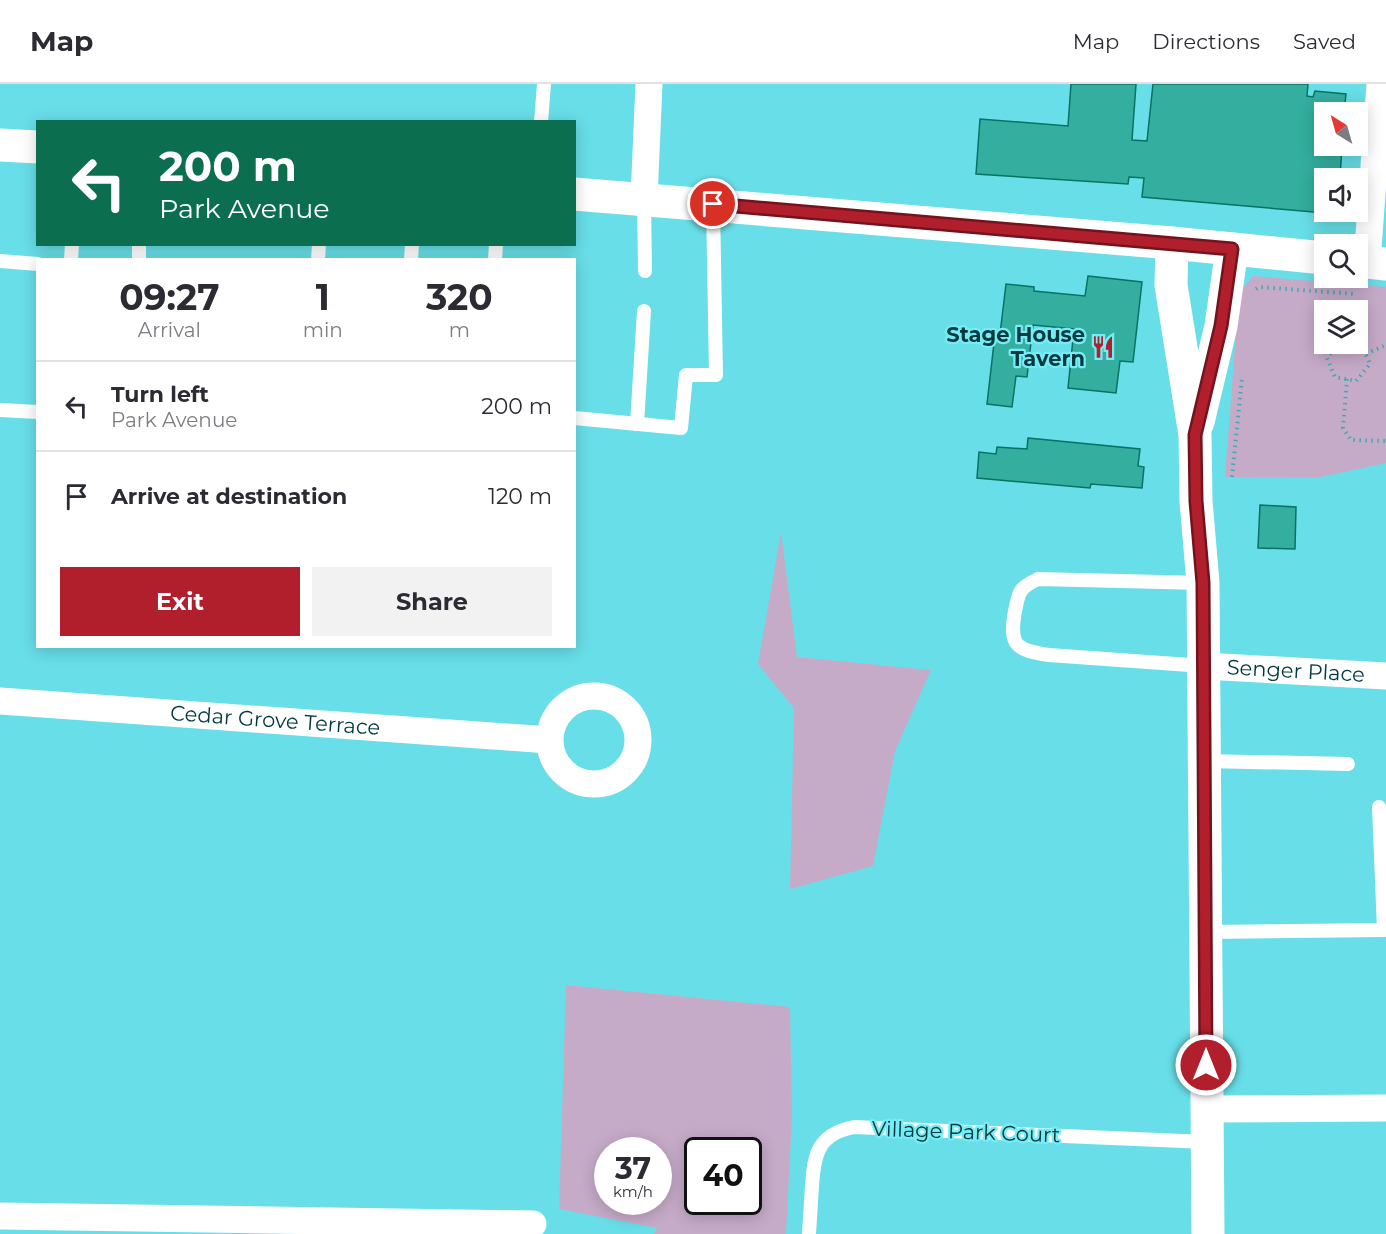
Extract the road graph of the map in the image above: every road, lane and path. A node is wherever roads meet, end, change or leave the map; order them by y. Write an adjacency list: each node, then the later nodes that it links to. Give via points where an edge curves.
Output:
1 (544, 84): 4 (lane)
2 (649, 84): 8 (street)
3 (1380, 84): 14 (street)
4 (541, 120)
5 (0, 145): 6 (street)
6 (36, 147)
7 (576, 194): 8 (street)
8 (644, 199): 9 (street); 16 (lane)
9 (713, 204): 10 (street); 29 (lane, via 716,375 686,375 681,428)
10 (1172, 243): 11 (street); 30 (street, via 1171,285)
11 (1232, 249): 12 (street); 30 (street, via 1221,326)
12 (1314, 257)
13 (0, 261): 15 (lane)
14 (1370, 262)
15 (36, 264)
16 (645, 271)
17 (1251, 292): 18 (path, via 1259,287)
18 (1363, 294)
19 (644, 311): 29 (lane)
20 (1386, 345): 21 (path)
21 (1368, 353)
22 (1330, 354): 25 (path, via 1327,358 1335,377)
23 (1366, 354): 25 (path, via 1370,364 1356,381)
24 (1243, 373): 32 (path)
25 (1347, 379): 31 (path, via 1342,428 1351,440)
26 (0, 410): 27 (lane)
27 (36, 412)
28 (576, 418): 29 (lane)
29 (637, 424)
30 (1195, 435): 33 (street)
31 (1386, 441)
32 (1232, 477)
33 (1203, 583): 34 (street); 34 (lane, via 1038,579 1019,591 1011,633 1030,652)
34 (1204, 666): 35 (street, Senger Place); 38 (street)
35 (1386, 676)
36 (0, 701): 37 (street, Cedar Grove Terrace)
37 (549, 740)
38 (1205, 761): 39 (lane); 41 (street)
39 (1348, 764)
40 (1379, 807): 41 (lane, via 1384,930)
41 (1206, 932): 43 (street)
42 (1386, 1108): 43 (street)
43 (1207, 1109): 44 (street)
44 (1207, 1142): 47 (lane, Village Park Court, via 854,1127 841,1130 820,1147 814,1160); 48 (street)
45 (0, 1216): 46 (street)
46 (533, 1224)
47 (809, 1234)
48 (1208, 1234)

